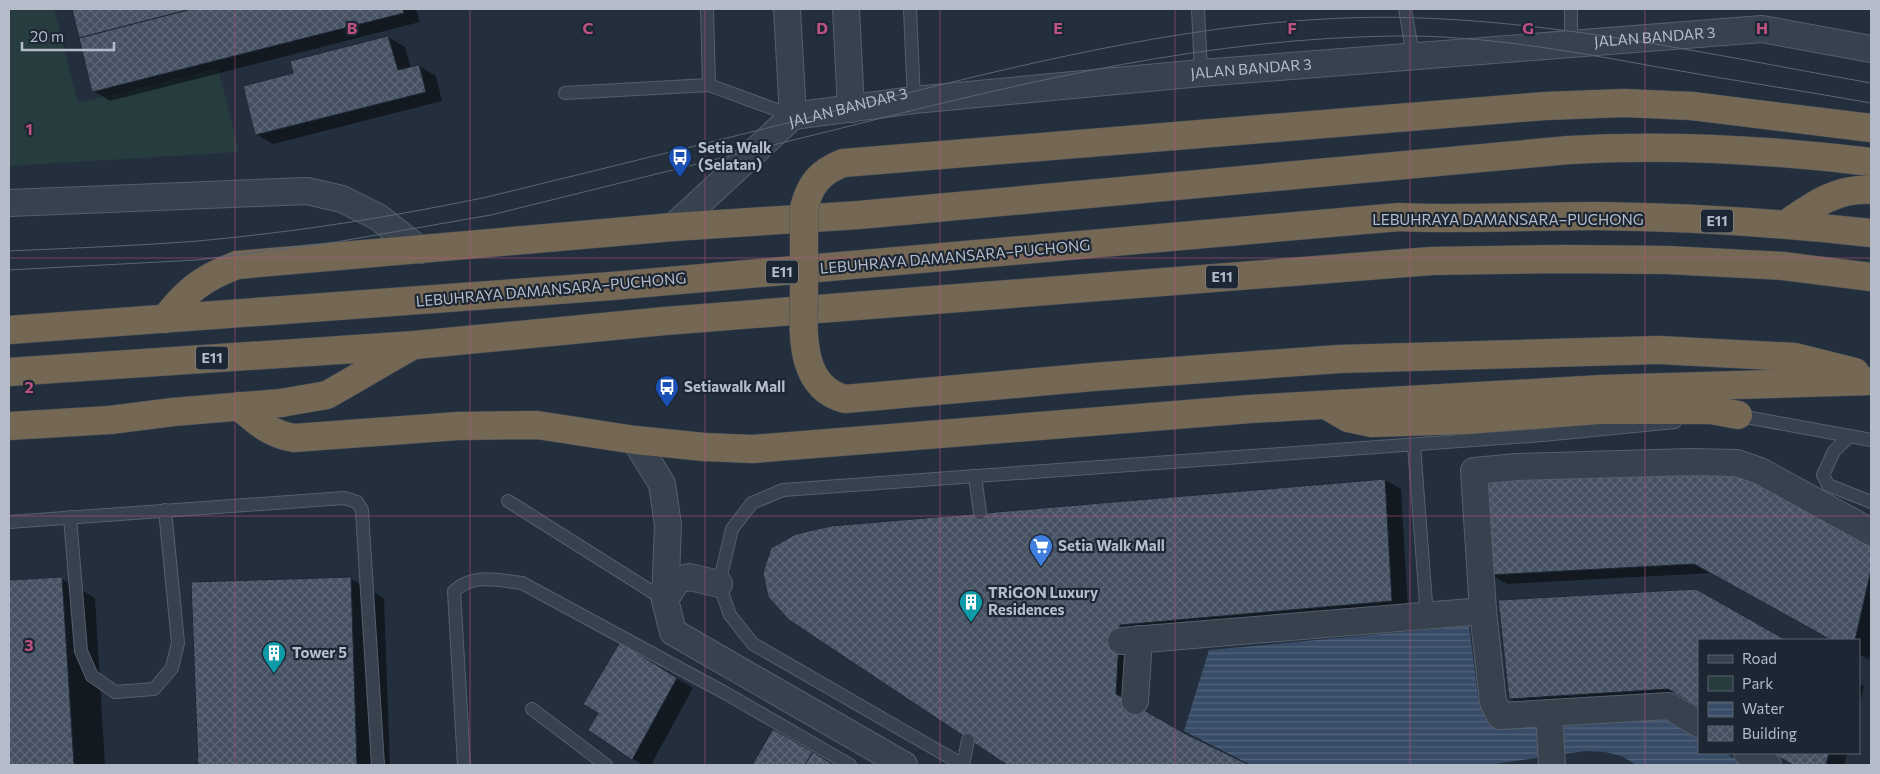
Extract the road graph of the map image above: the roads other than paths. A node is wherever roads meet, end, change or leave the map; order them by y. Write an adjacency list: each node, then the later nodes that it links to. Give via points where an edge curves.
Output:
1 (707, 9): 13 (lane)
2 (787, 9): 17 (street)
3 (846, 9): 16 (street)
4 (910, 9): 15 (lane)
5 (1198, 9): 12 (lane)
6 (1405, 9): 11 (lane)
7 (1571, 9): 9 (lane)
8 (1764, 19): 9 (street, JALAN BANDAR 3); 10 (street, JALAN BANDAR 3, via 1798,35)
9 (1571, 44): 11 (street, JALAN BANDAR 3)
10 (1862, 47)
11 (1412, 55): 12 (street, JALAN BANDAR 3)
12 (1201, 73): 15 (street, JALAN BANDAR 3)
13 (709, 85): 14 (lane); 17 (lane)
14 (565, 93)
15 (914, 100): 16 (street, JALAN BANDAR 3)
16 (851, 109): 17 (street, JALAN BANDAR 3)
17 (793, 116): 23 (street, JALAN BANDAR 3)
18 (1871, 128): 31 (highway, bridge, via 1692,106 1624,103 1545,106 843,163 817,178 804,208 804,337 808,360 821,386 831,396 845,399 1338,359 1658,350 1795,357)
19 (1871, 162): 23 (highway, via 1719,150 1598,149 858,216)
20 (1871, 190): 22 (highway, via 1838,194 1812,205)
21 (9, 203): 25 (street, via 307,191 342,200 378,217)
22 (1786, 224): 24 (highway, LEBUHRAYA DAMANSARA–PUCHONG / E11); 27 (highway, LEBUHRAYA DAMANSARA–PUCHONG / E11, via 1598,216 1400,217 758,274)
23 (673, 228): 25 (highway)
24 (1871, 233)
25 (420, 250): 27 (highway, via 237,265 210,275 192,287)
26 (1871, 277): 29 (highway, E11, via 1783,266 1667,260 1431,261 628,324)
27 (165, 319): 28 (highway, LEBUHRAYA DAMANSARA–PUCHONG / E11)
28 (9, 330)
29 (415, 344): 30 (highway, E11); 34 (highway, via 327,395)
30 (9, 372)
31 (1871, 376)
32 (1871, 381): 33 (highway, via 1602,389)
33 (1326, 405): 35 (highway, via 1348,418 1372,423 1610,410 1711,410); 38 (highway, via 753,449)
34 (239, 406): 36 (highway, via 110,420); 38 (highway, via 260,426 277,435 294,438 458,426 537,425)
35 (1738, 415): 37 (lane); 40 (lane, via 1543,436)
36 (9, 426)
37 (1850, 436): 39 (lane); 43 (lane, via 1834,451 1823,475 1828,485)
38 (635, 440): 50 (street, via 662,484 668,525)
39 (1871, 440)
40 (1414, 445): 41 (lane); 52 (lane)
41 (976, 476): 45 (lane); 49 (lane, via 783,490 752,503 732,529)
42 (508, 501): 50 (lane)
43 (1871, 502)
44 (165, 510): 46 (lane); 46 (lane, via 178,643 172,668 154,688 115,692 92,676 81,650); 59 (lane, via 344,498 357,502 362,510 364,528)
45 (980, 513)
46 (70, 518): 47 (lane)
47 (9, 522)
48 (1871, 532): 51 (street, via 1760,471 1737,463 1517,467 1474,471)
49 (719, 584): 50 (street, via 690,577 677,580); 64 (lane, via 730,616 753,644)
50 (665, 600): 63 (street, via 673,632)
51 (1482, 611): 52 (street); 55 (street, via 1493,702 1500,716)
52 (1427, 616): 53 (street, via 1130,640)
53 (1135, 701)
54 (532, 709): 61 (lane)
55 (1549, 716): 56 (street, via 1669,706); 65 (street)
56 (1698, 723)
57 (968, 740): 64 (lane)
58 (1750, 754): 66 (street)
59 (378, 765)
60 (464, 765): 62 (lane, via 454,591 464,581 485,579 522,583)
61 (606, 765)
62 (850, 765)
63 (904, 765)
64 (963, 765)
65 (1552, 765)
66 (1768, 765)

